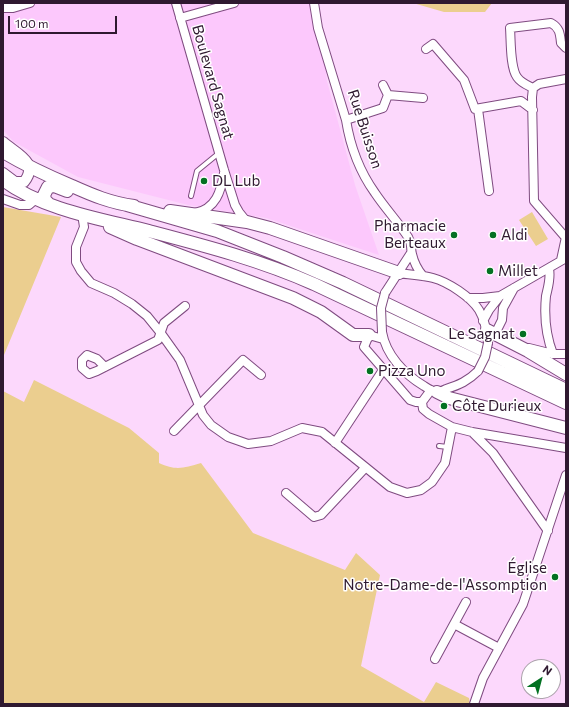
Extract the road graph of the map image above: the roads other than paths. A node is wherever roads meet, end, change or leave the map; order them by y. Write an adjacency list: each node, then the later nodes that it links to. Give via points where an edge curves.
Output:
1 (30, 3): 5 (street)
2 (176, 3): 6 (street, Boulevard Sagnat)
3 (234, 3): 6 (street)
4 (314, 3): 16 (street, Rue Buisson, via 318,28)
5 (3, 8)
6 (180, 18): 19 (street, Boulevard Sagnat)
7 (566, 48): 11 (street, via 561,43 560,30 551,23 510,28 517,77)
8 (426, 49): 14 (street, via 433,44 464,80 475,109)
9 (566, 79): 11 (street, via 539,84)
10 (383, 85): 12 (street)
11 (533, 88): 15 (street)
12 (388, 96): 13 (street); 16 (street, via 383,108)
13 (422, 98)
14 (478, 109): 15 (street, via 521,101); 24 (street)
15 (533, 110): 33 (street, via 534,201)
16 (346, 120): 34 (street, Rue Buisson, via 348,133 362,169 375,193 407,236 412,245)
17 (3, 142): 20 (street)
18 (3, 152): 20 (main road)
19 (219, 152): 21 (street, Boulevard Sagnat); 25 (lane, via 197,172)
20 (28, 163): 22 (street, via 28,175 24,182 15,182); 29 (main road, via 101,199)
21 (224, 170): 31 (street, via 221,188 214,202 202,212); 32 (street, Boulevard Sagnat, via 239,212)
22 (3, 174)
23 (3, 180): 27 (main road)
24 (489, 191)
25 (190, 196)
26 (3, 199): 27 (street, via 20,205 29,205)
27 (36, 199): 28 (main road)
28 (49, 204): 29 (main road, via 44,194 48,188 54,186 100,203); 30 (main road)
29 (124, 205): 31 (main road); 54 (main road, via 217,231 283,256)
30 (82, 214): 43 (street, via 84,227 76,247 76,262 81,271 91,283 132,304); 45 (main road, via 136,239 293,298 321,312 353,335); 56 (main road, via 225,251 284,270)
31 (192, 214): 32 (main road)
32 (247, 222): 37 (main road)
33 (566, 238): 35 (street)
34 (412, 253): 37 (street); 38 (street, Rue Buisson)
35 (564, 259): 36 (street)
36 (549, 272): 39 (street); 48 (street, via 546,318 548,340)
37 (399, 273): 38 (street); 46 (street, bridge, via 385,293 381,308)
38 (423, 276): 41 (street, via 434,278)
39 (514, 288): 40 (street); 44 (street, via 503,308 502,320)
40 (500, 296): 41 (street); 44 (street, via 490,310)
41 (468, 298): 44 (street, via 479,310)
42 (185, 306): 43 (street, via 164,323)
43 (160, 332): 50 (street, via 158,340); 58 (street, via 180,360)
44 (488, 332): 47 (main road); 55 (street, bridge, via 485,358 478,371 469,380 457,386)
45 (368, 335): 46 (street); 51 (street, via 364,347)
46 (383, 335): 55 (street, via 393,359 408,377)
47 (515, 345): 48 (street); 52 (main road)
48 (554, 354): 49 (street)
49 (566, 354)
50 (105, 366)
51 (383, 370): 57 (street, via 410,400); 63 (street)
52 (566, 374)
53 (261, 375): 58 (street, via 243,360)
54 (566, 390)
55 (434, 391): 57 (street); 60 (main road, via 449,398)
56 (566, 403)
57 (422, 405): 59 (street, via 439,421)
58 (199, 406): 61 (street); 63 (street, via 202,415 211,425 228,437 248,444 271,441 302,428 322,432)
59 (452, 427): 62 (street); 65 (street)
60 (566, 428)
61 (174, 431)
62 (472, 432): 66 (street); 70 (street, via 493,453)
63 (335, 443): 67 (street)
64 (439, 446): 65 (lane)
65 (448, 447): 67 (street, via 445,463 432,482 421,490 407,493 390,487)
66 (566, 448)
67 (365, 468): 69 (street, via 321,515 314,517)
68 (566, 475): 70 (street)
69 (286, 493)
70 (548, 531): 73 (street, via 523,604)
71 (466, 602): 72 (street)
72 (454, 624): 73 (street); 74 (street)
73 (499, 648): 75 (street, via 483,678)
74 (435, 660)
75 (474, 704)

